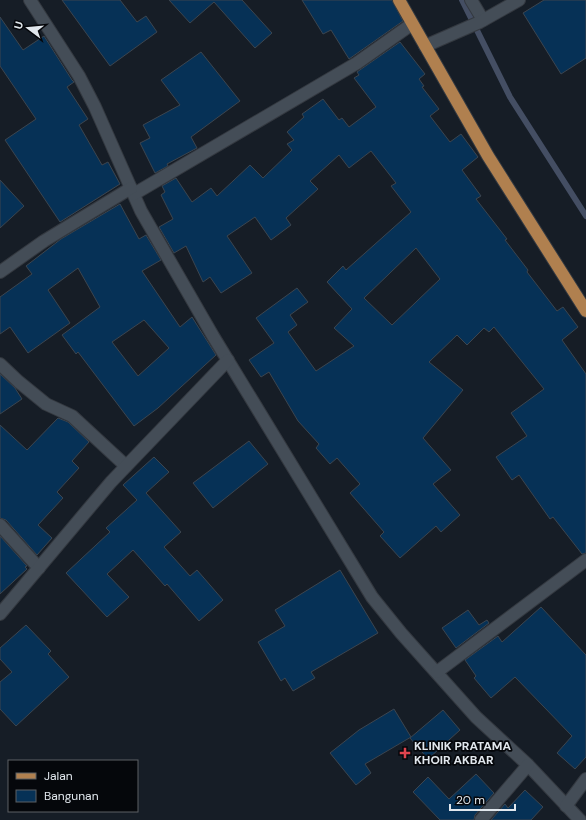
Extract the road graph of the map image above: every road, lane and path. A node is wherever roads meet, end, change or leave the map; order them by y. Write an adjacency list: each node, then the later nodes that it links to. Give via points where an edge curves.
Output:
1 (30, 0): 8 (street, via 96,106)
2 (399, 0): 6 (main road)
3 (471, 0): 5 (street)
4 (519, 0): 5 (street)
5 (482, 21): 7 (street)
6 (412, 24): 7 (main road); 8 (street, via 357,63)
7 (429, 45): 10 (main road, via 488,156)
8 (133, 191): 9 (street, via 44,241); 11 (street)
9 (0, 272)
10 (586, 311)
11 (228, 360): 13 (street); 18 (street, via 372,597)
12 (0, 364): 13 (street, via 46,404 72,416)
13 (126, 466): 16 (street)
14 (0, 525): 16 (street)
15 (586, 560): 18 (street)
16 (39, 568): 17 (street)
17 (0, 614)
18 (437, 672): 19 (street, via 476,717)
19 (528, 765): 21 (street); 22 (street)
20 (586, 779): 21 (street)
21 (566, 806): 23 (street)
22 (481, 820)
23 (580, 820)

